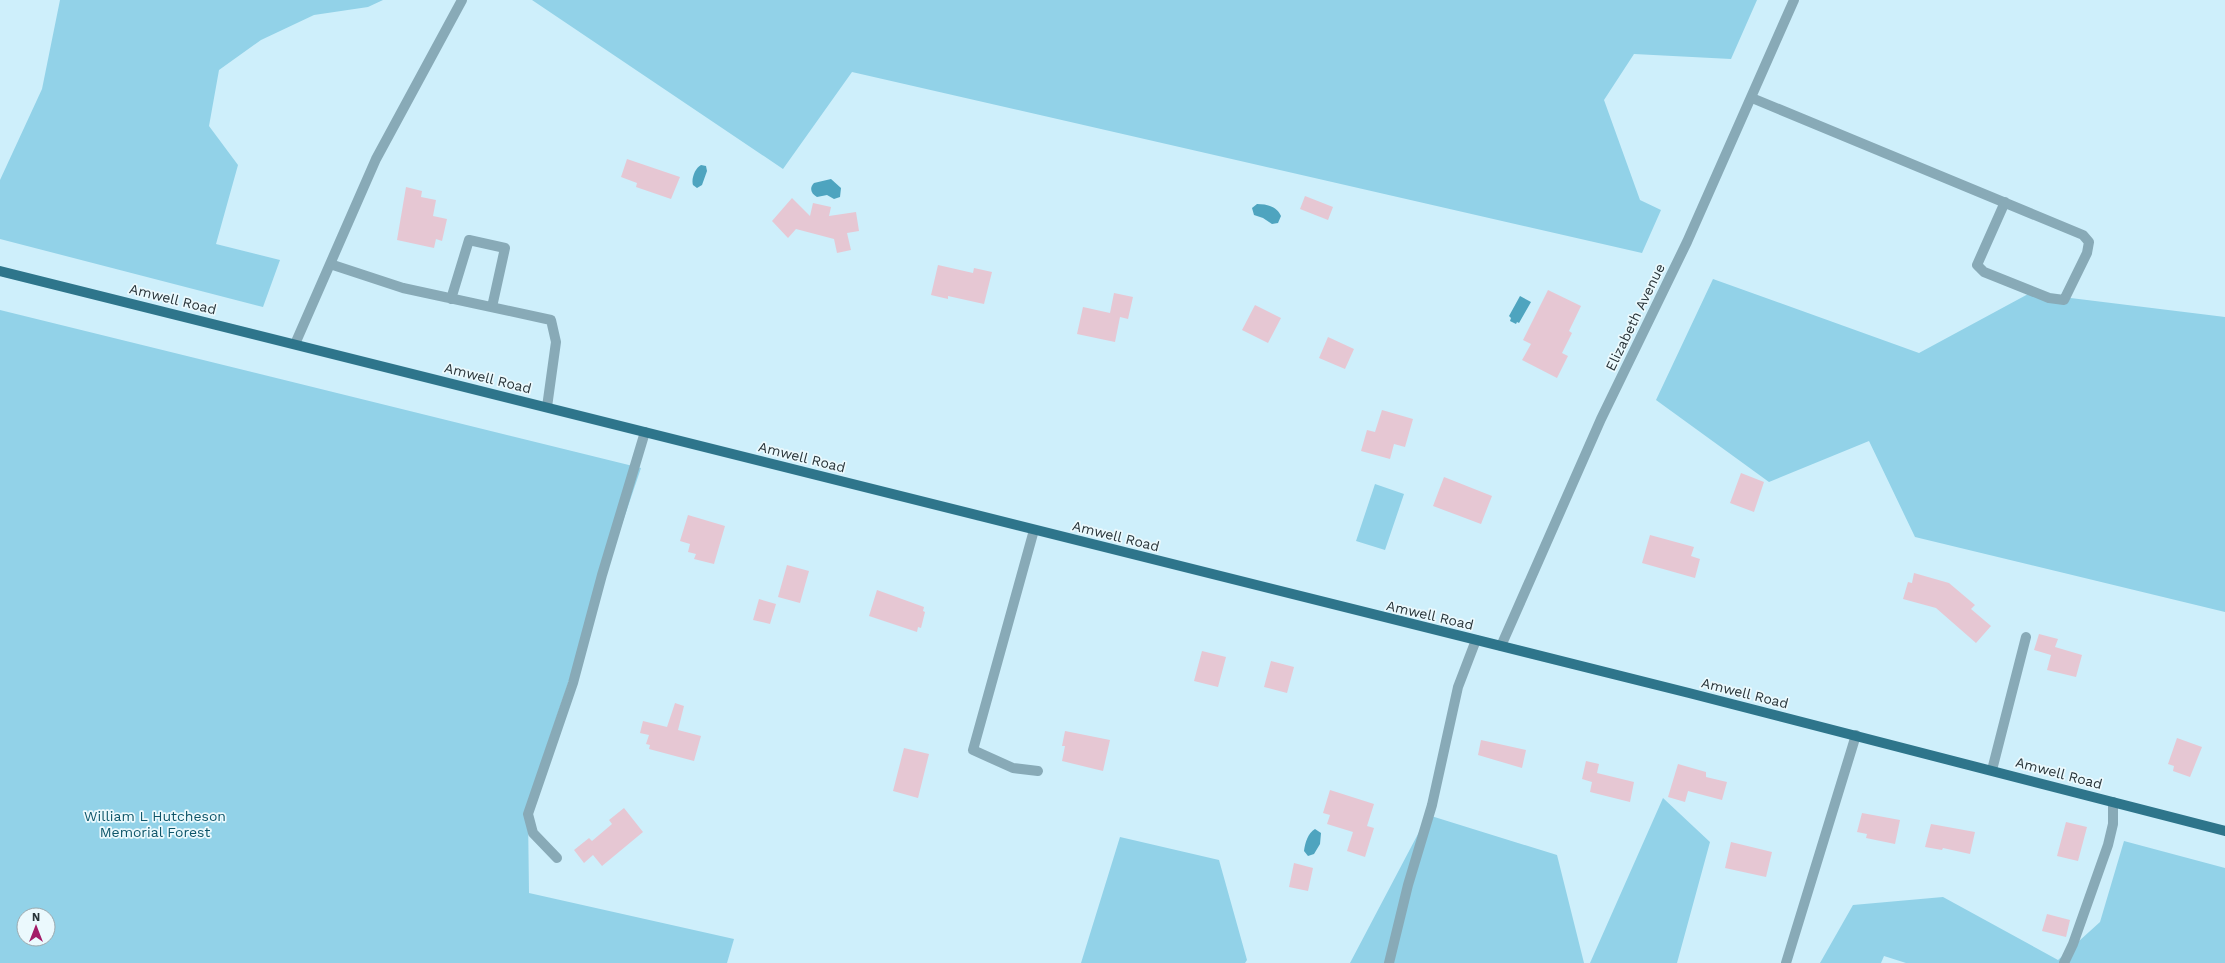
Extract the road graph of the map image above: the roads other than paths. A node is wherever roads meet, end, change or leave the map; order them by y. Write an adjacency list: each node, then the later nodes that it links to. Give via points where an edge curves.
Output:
1 (462, 0): 5 (street, via 376,159)
2 (1794, 0): 3 (street, Elizabeth Avenue)
3 (1752, 98): 4 (street); 15 (street, Elizabeth Avenue, via 1687,242 1601,419)
4 (2005, 202): 4 (street, via 2083,235 2090,242 2064,300 2049,298 1984,272 1977,265)
5 (330, 264): 7 (street, via 403,288); 9 (street)
6 (0, 270): 9 (main road, Amwell Road)
7 (451, 299): 8 (street); 8 (street, via 469,240 505,248)
8 (492, 307): 10 (street, via 551,320 556,342)
9 (295, 344): 10 (main road, Amwell Road)
10 (547, 407): 11 (main road, Amwell Road)
11 (645, 432): 12 (main road, Amwell Road); 21 (street, via 602,575 574,683 528,814 533,833)
12 (1034, 530): 14 (main road, Amwell Road); 18 (street, via 973,750 1014,768)
13 (2026, 637): 17 (street)
14 (1476, 640): 15 (main road, Amwell Road); 22 (street, via 1458,687 1434,798 1408,885)
15 (1501, 646): 16 (main road, Amwell Road)
16 (1856, 735): 17 (main road, Amwell Road); 23 (street)
17 (1992, 770): 19 (main road, Amwell Road)
18 (1038, 771)
19 (2113, 802): 20 (main road, Amwell Road); 24 (street, via 2108,845)
20 (2225, 831)
21 (557, 858)
22 (1389, 963)
23 (1786, 963)
24 (2064, 963)

